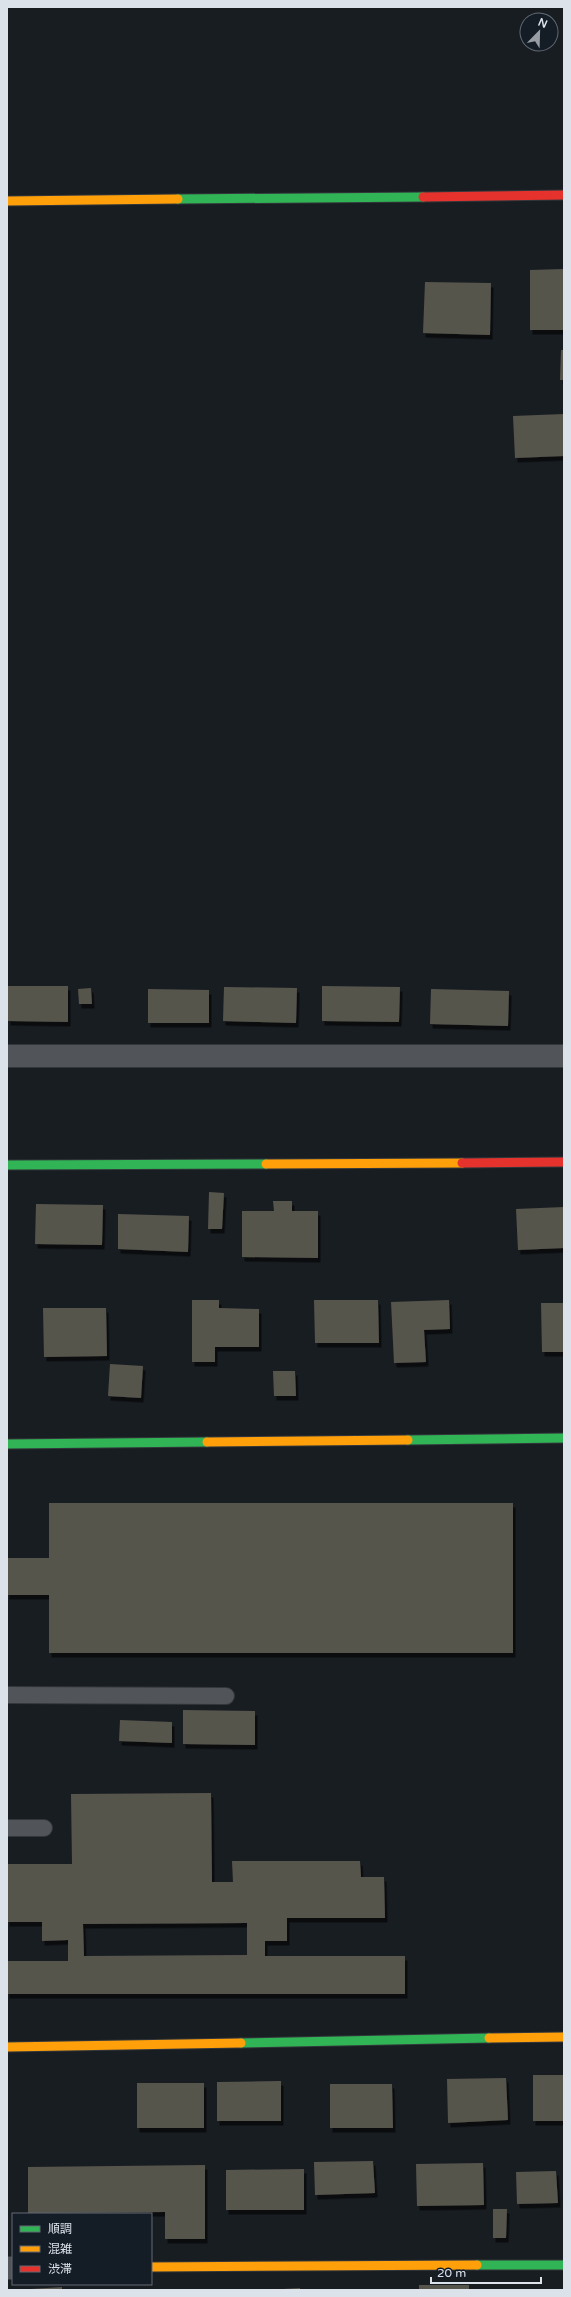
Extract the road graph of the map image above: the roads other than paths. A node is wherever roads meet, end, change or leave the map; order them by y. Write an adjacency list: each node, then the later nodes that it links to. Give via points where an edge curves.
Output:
1 (564, 195): 2 (street)
2 (7, 202)
3 (7, 1056): 4 (street)
4 (564, 1056)
5 (564, 1162): 6 (street)
6 (7, 1165)
7 (564, 1438): 8 (street)
8 (7, 1444)
9 (7, 1695): 10 (lane)
10 (226, 1696)
11 (7, 1828): 12 (lane)
12 (44, 1828)
13 (564, 2038): 14 (street)
14 (7, 2047)
15 (564, 2264): 16 (street)
16 (152, 2267)

